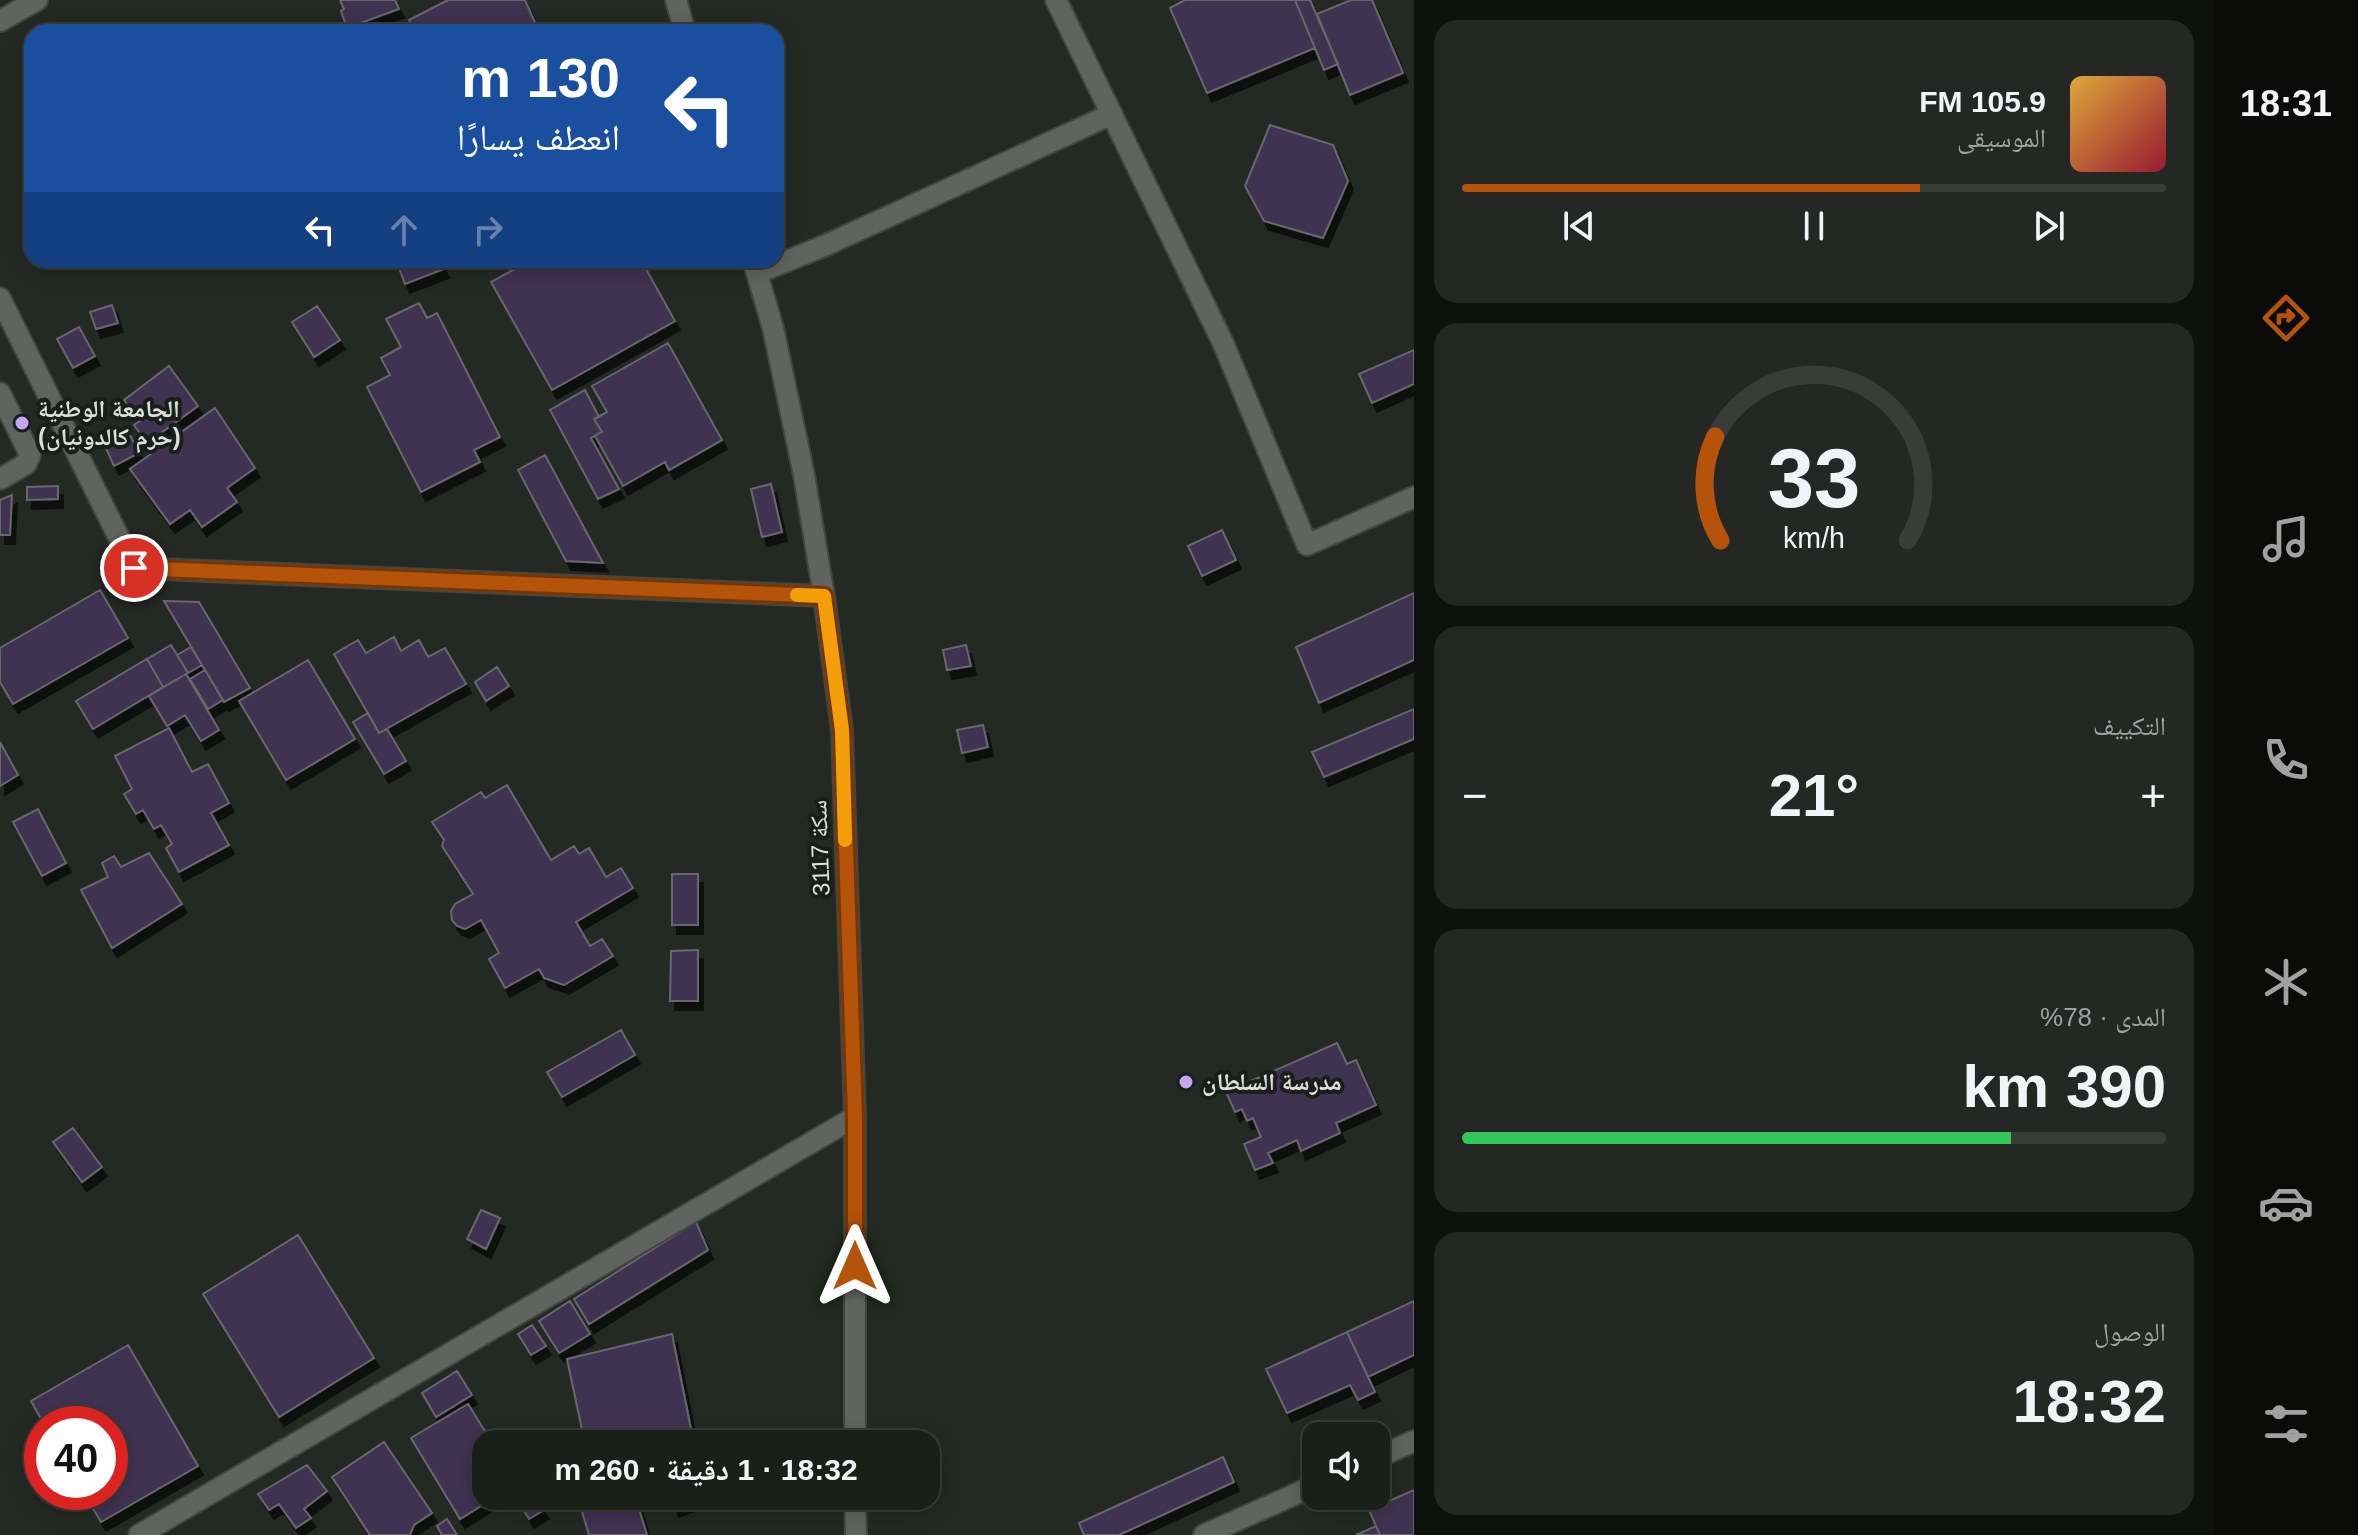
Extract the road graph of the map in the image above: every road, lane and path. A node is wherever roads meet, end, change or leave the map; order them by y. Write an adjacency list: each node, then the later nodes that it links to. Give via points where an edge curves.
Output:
1 (37, 0): 4 (street)
2 (676, 0): 5 (street)
3 (1056, 0): 6 (street)
4 (0, 21)
5 (683, 24)
6 (1112, 114): 7 (street, via 824,246); 12 (street, via 1224,345 1307,545)
7 (784, 258)
8 (755, 268): 13 (street, سكة 3117, via 804,475)
9 (0, 298): 13 (street, via 134,568)
10 (0, 393): 11 (street, via 30,455 26,464)
11 (0, 479)
12 (1414, 497)
13 (824, 596): 14 (street, سكة 3117, via 842,730)
14 (855, 1117): 15 (street, سكة 3117); 20 (street)
15 (855, 1430)
16 (1414, 1441): 17 (street)
17 (1390, 1452)
18 (1302, 1491): 22 (street)
19 (855, 1510): 21 (street)
20 (139, 1535)
21 (856, 1535)
22 (1204, 1535)

